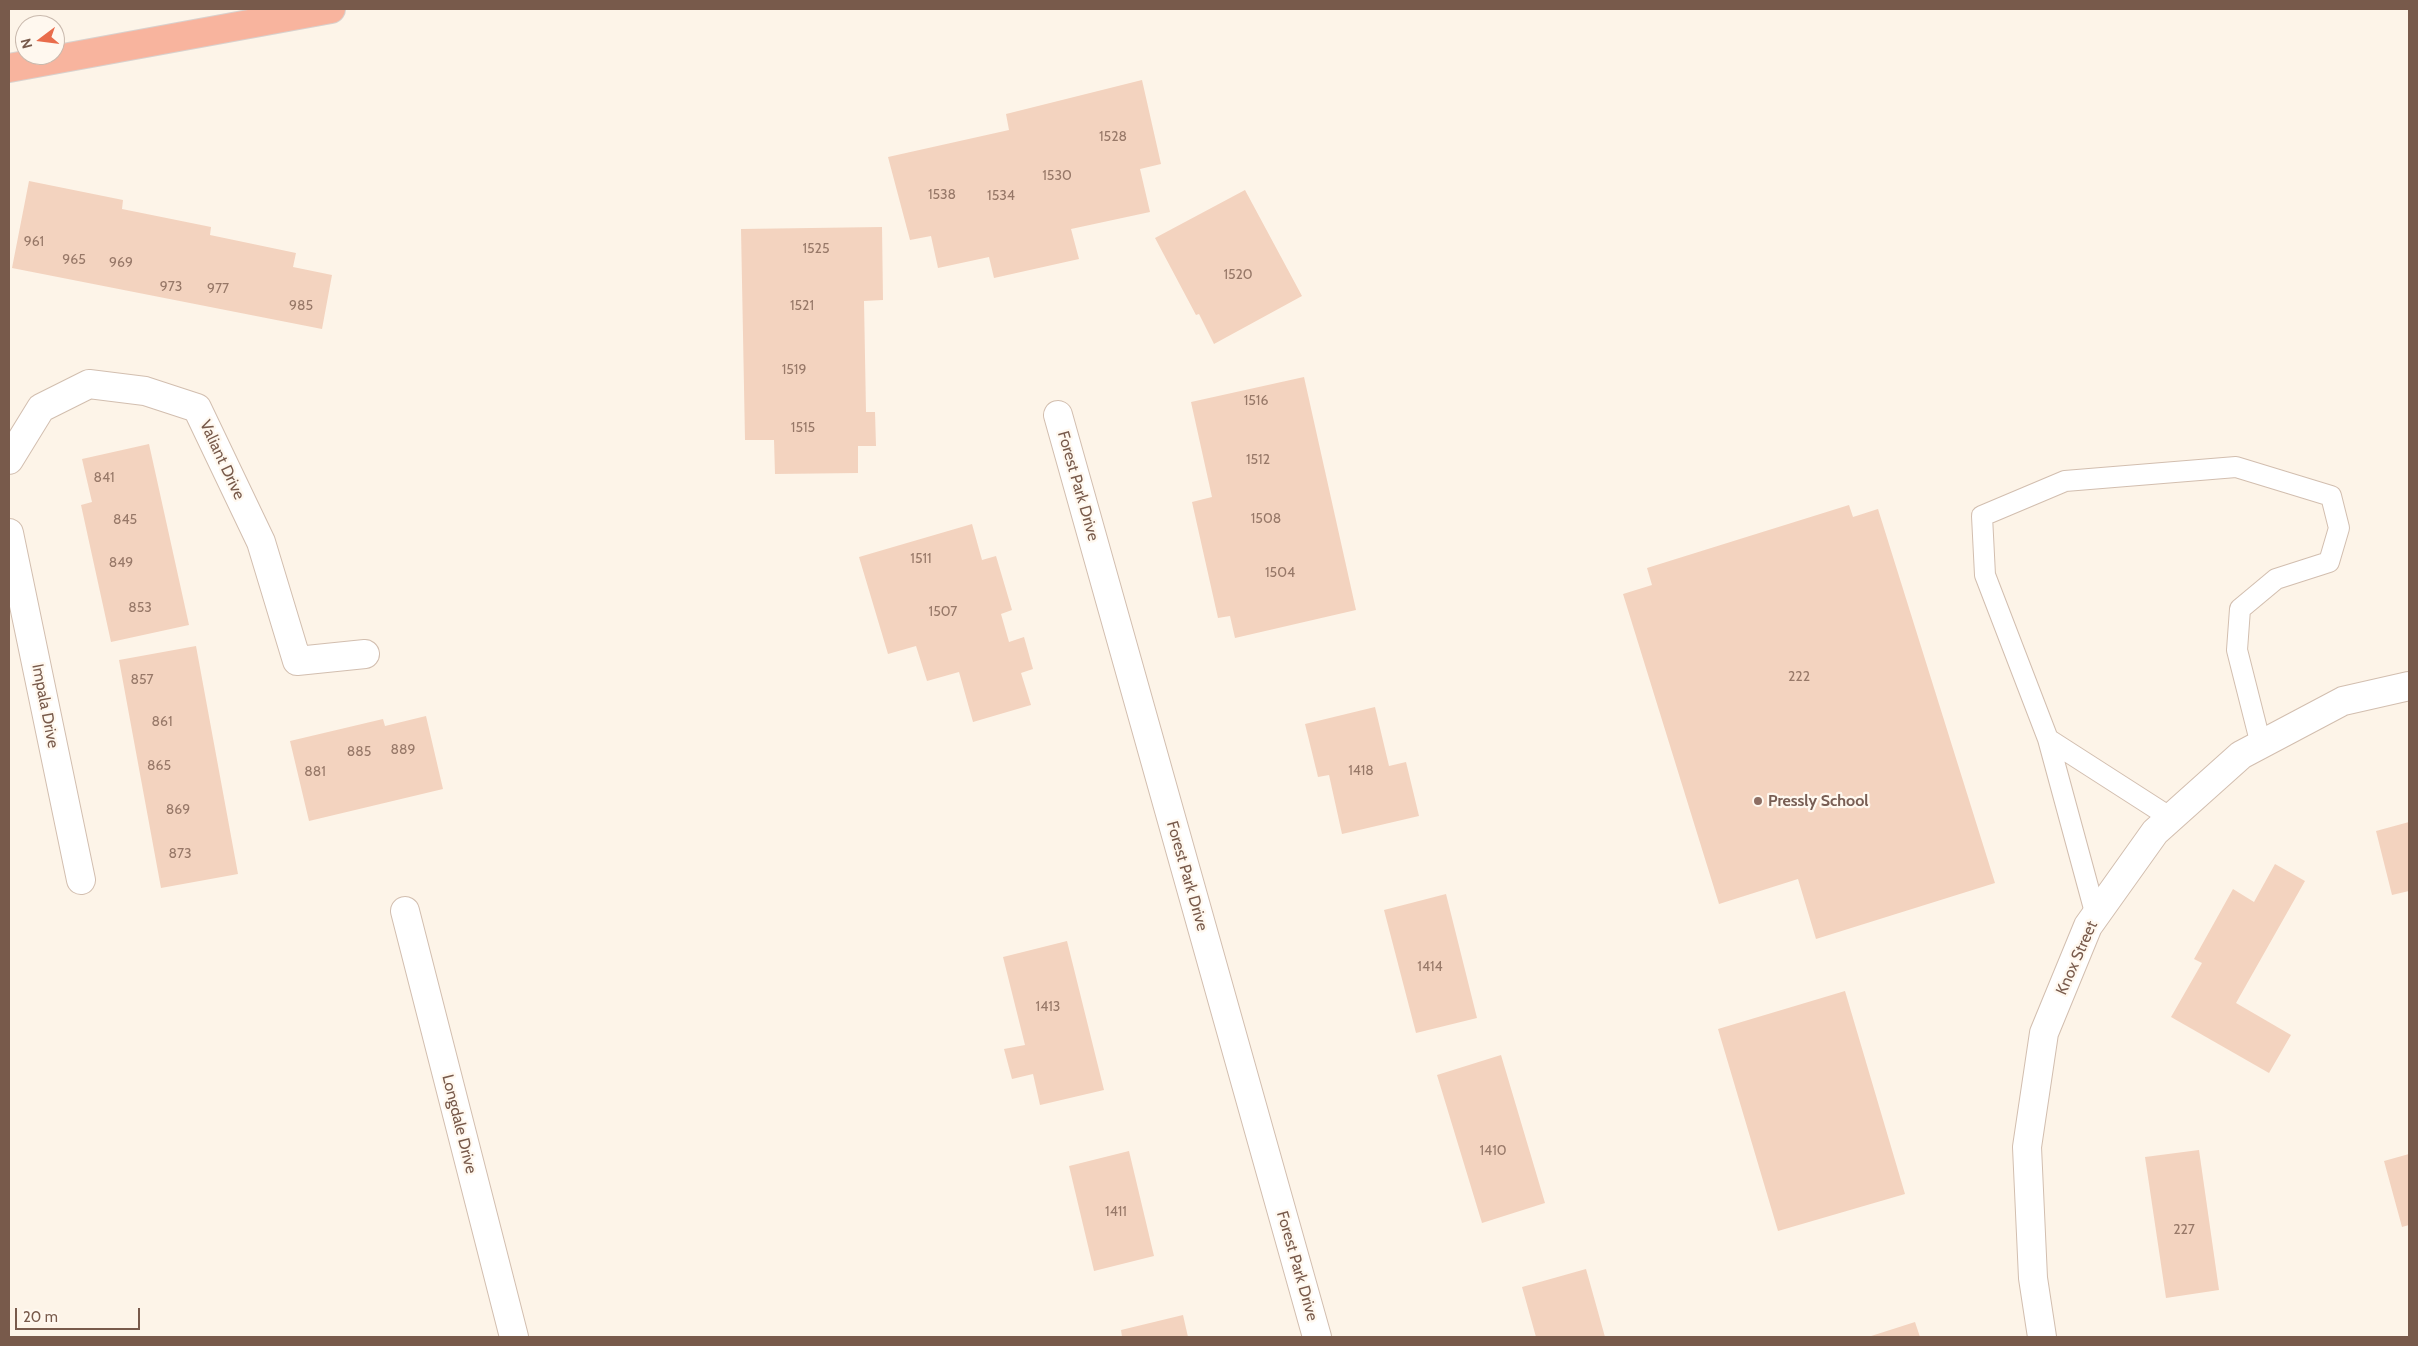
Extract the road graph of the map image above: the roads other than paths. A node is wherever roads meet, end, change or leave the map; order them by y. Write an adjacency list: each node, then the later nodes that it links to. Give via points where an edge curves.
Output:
1 (331, 9): 2 (highway)
2 (9, 68)
3 (1058, 415): 15 (street, Forest Park Drive)
4 (9, 460): 6 (street, Valiant Drive, via 41,408 89,384 144,391 197,408 260,542 298,661)
5 (9, 533): 11 (street, Impala Drive)
6 (365, 654)
7 (2409, 686): 9 (street, Knox Street, via 2343,701)
8 (2048, 739): 9 (lane, via 1985,575 1982,516 2065,481 2236,467 2331,496 2339,528 2329,562 2276,579 2240,609 2237,650); 10 (lane); 13 (lane)
9 (2261, 745): 10 (street, Knox Street, via 2241,756)
10 (2172, 818): 13 (street, Knox Street, via 2155,832)
11 (81, 880)
12 (405, 911): 14 (street, Longdale Drive)
13 (2096, 916): 16 (street, Knox Street, via 2088,926 2044,1033 2027,1147 2033,1278)
14 (514, 1337)
15 (1317, 1337)
16 (2042, 1337)

